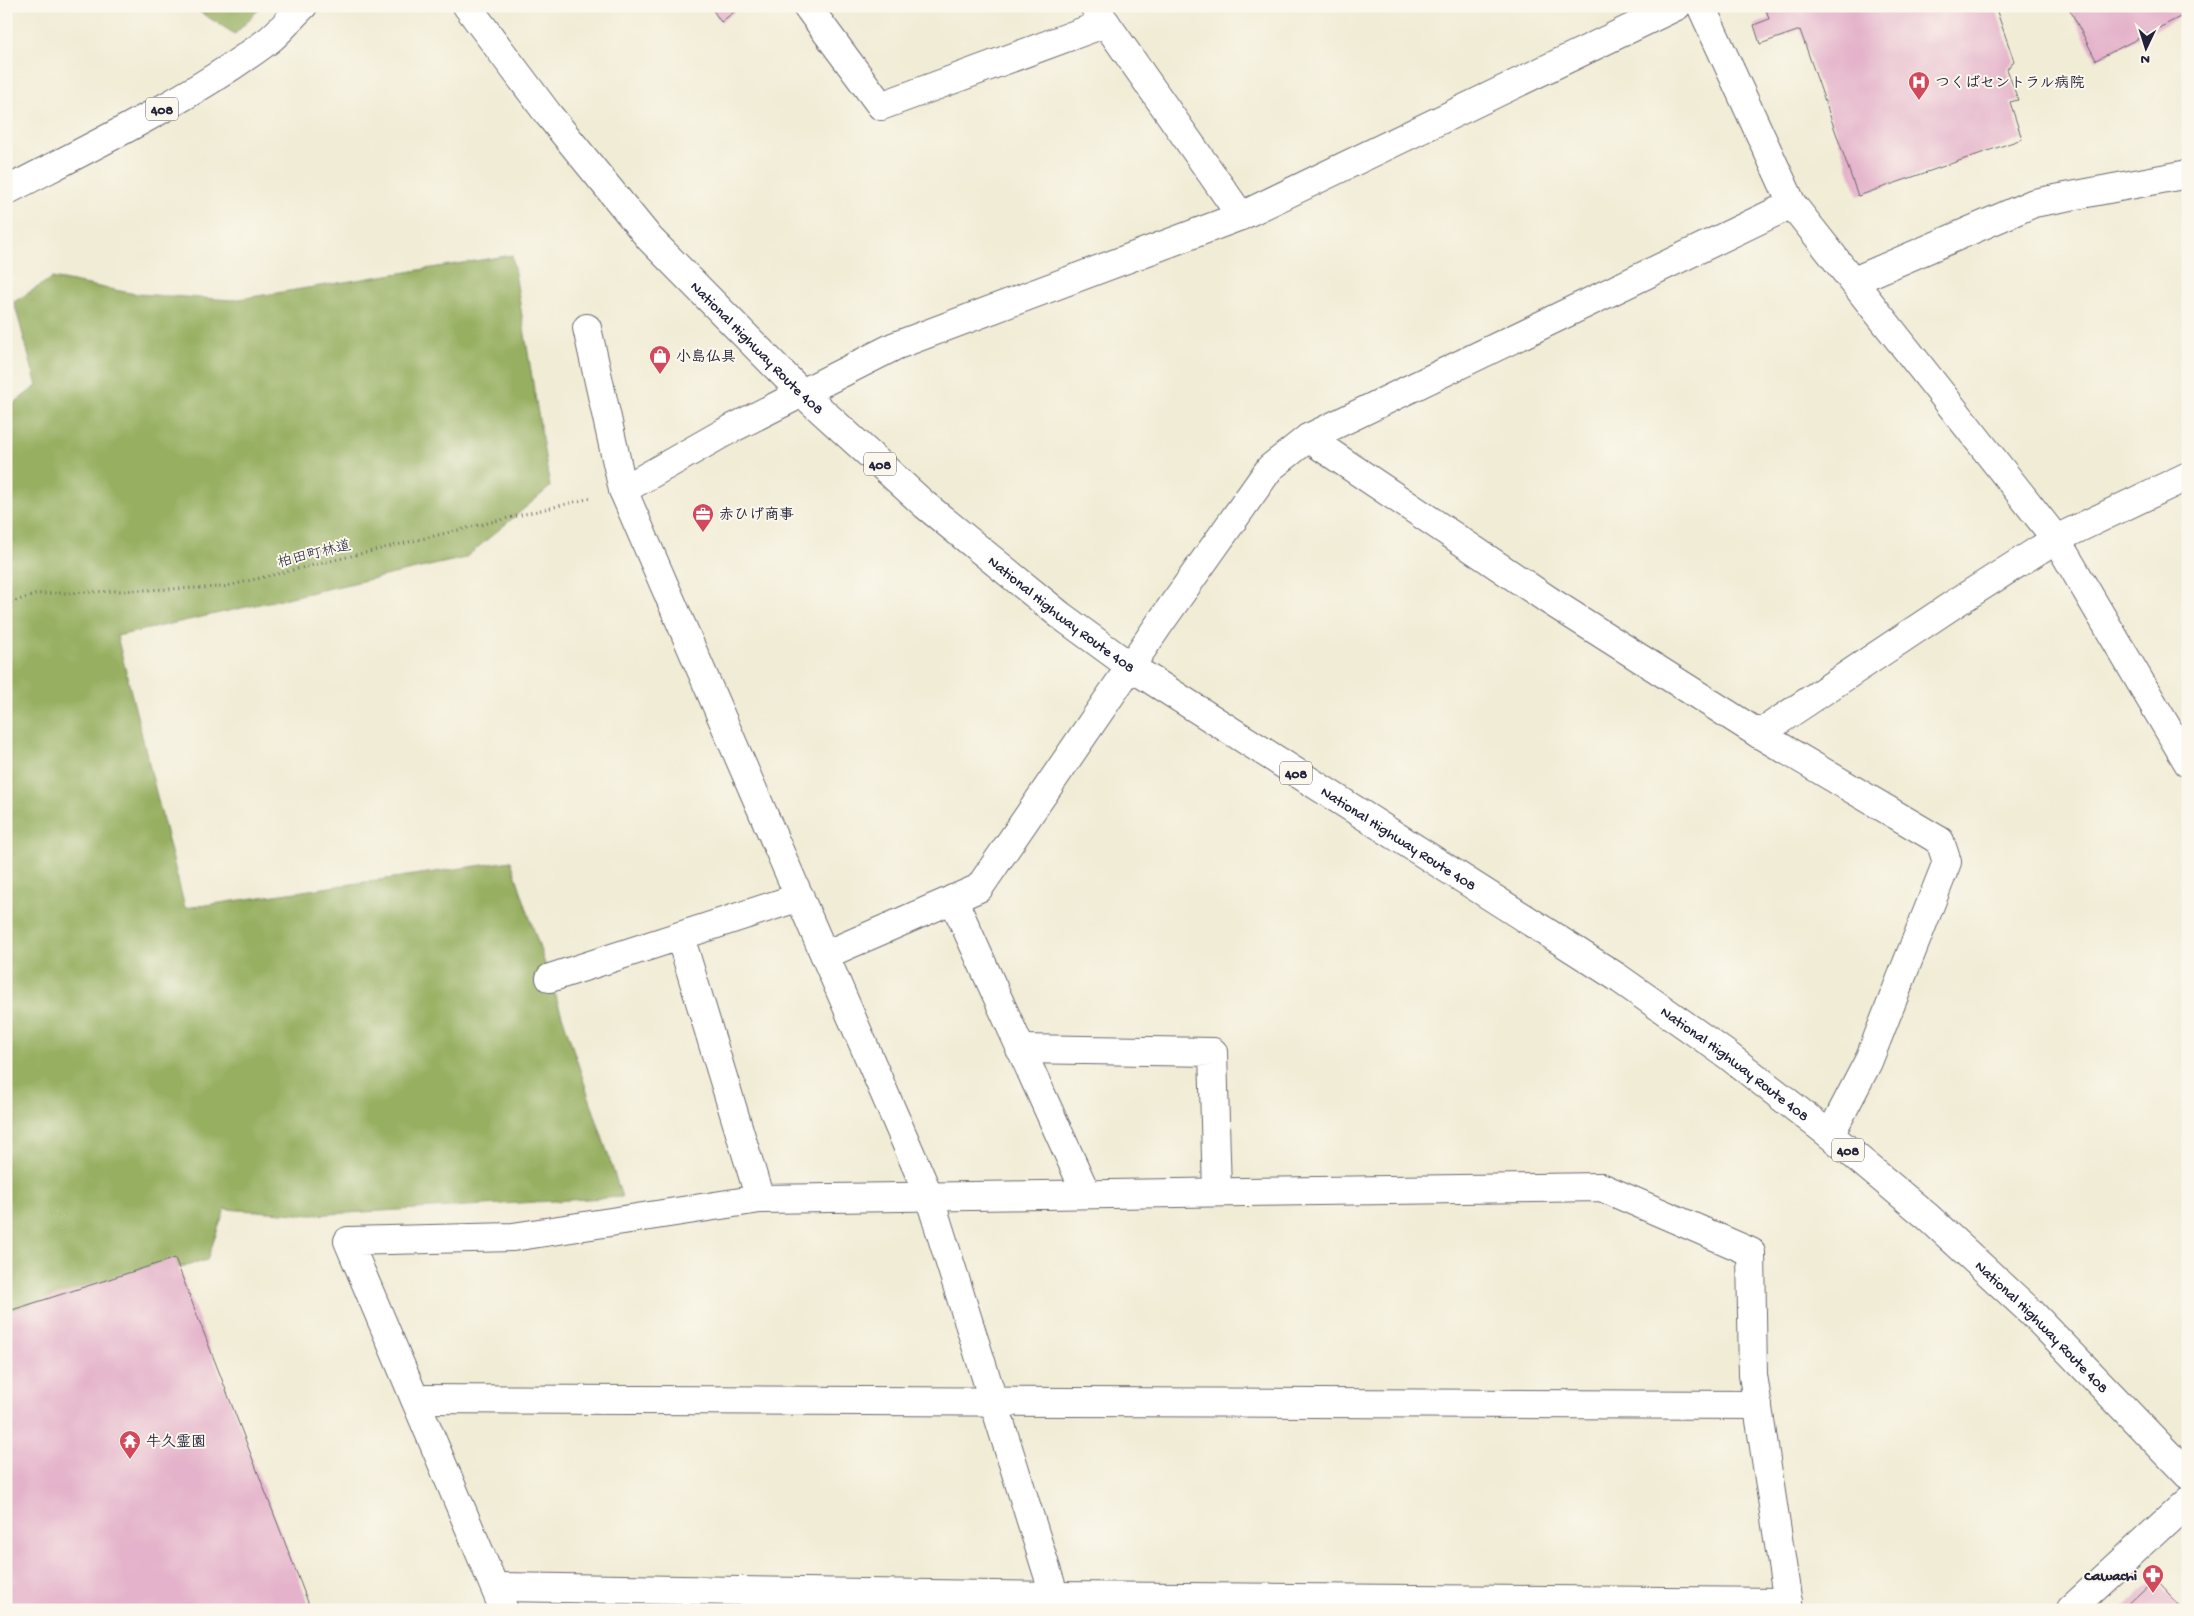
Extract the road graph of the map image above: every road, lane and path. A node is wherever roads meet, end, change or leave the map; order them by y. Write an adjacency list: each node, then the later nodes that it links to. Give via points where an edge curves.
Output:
1 (303, 6): 8 (main road, 408, via 270,40 216,77 134,125)
2 (466, 6): 13 (main road, National Highway Route 408 / 408, via 548,114 650,239)
3 (807, 6): 6 (main road, via 881,106)
4 (1676, 6): 10 (main road)
5 (1701, 6): 9 (main road)
6 (1100, 14): 10 (main road)
7 (2188, 174): 11 (main road, via 2034,203)
8 (6, 191)
9 (1792, 204): 11 (main road); 14 (main road)
10 (1241, 216): 13 (main road, via 895,346)
11 (1854, 281): 17 (main road)
12 (587, 328): 16 (main road)
13 (802, 392): 16 (main road); 19 (main road, National Highway Route 408 / 408, via 925,505 1060,615)
14 (1308, 438): 19 (main road, via 1270,468); 20 (main road, via 1550,601)
15 (2188, 476): 17 (main road)
16 (623, 490): 18 (path, 柏田町林道, via 223,587 37,594); 22 (main road)
17 (2056, 539): 20 (main road); 21 (main road)
18 (6, 604)
19 (1131, 667): 23 (main road, via 979,888); 28 (main road, National Highway Route 408 / 408, via 1617,977 1726,1054)
20 (1759, 734): 28 (main road, via 1940,841 1947,862 1868,1062)
21 (2184, 750)
22 (800, 897): 24 (main road); 25 (main road)
23 (953, 900): 25 (main road); 27 (main road)
24 (680, 936): 26 (main road); 32 (main road)
25 (826, 955): 31 (main road)
26 (550, 978)
27 (1020, 1049): 29 (main road, via 1213,1052); 30 (main road)
28 (1830, 1135): 36 (main road, National Highway Route 408 / 408, via 1928,1217 2031,1312)
29 (1217, 1192): 30 (main road); 35 (main road, via 1601,1187 1751,1252 1753,1375)
30 (1086, 1193): 31 (main road)
31 (929, 1196): 32 (main road); 34 (main road)
32 (760, 1199): 33 (main road, via 513,1237 348,1241)
33 (415, 1399): 34 (main road); 38 (main road)
34 (993, 1400): 35 (main road); 39 (main road)
35 (1758, 1405): 40 (main road)
36 (2188, 1475)
37 (2188, 1501): 41 (main road)
38 (500, 1598): 39 (main road)
39 (1057, 1603): 40 (main road)
40 (1788, 1606)
41 (2070, 1610)

